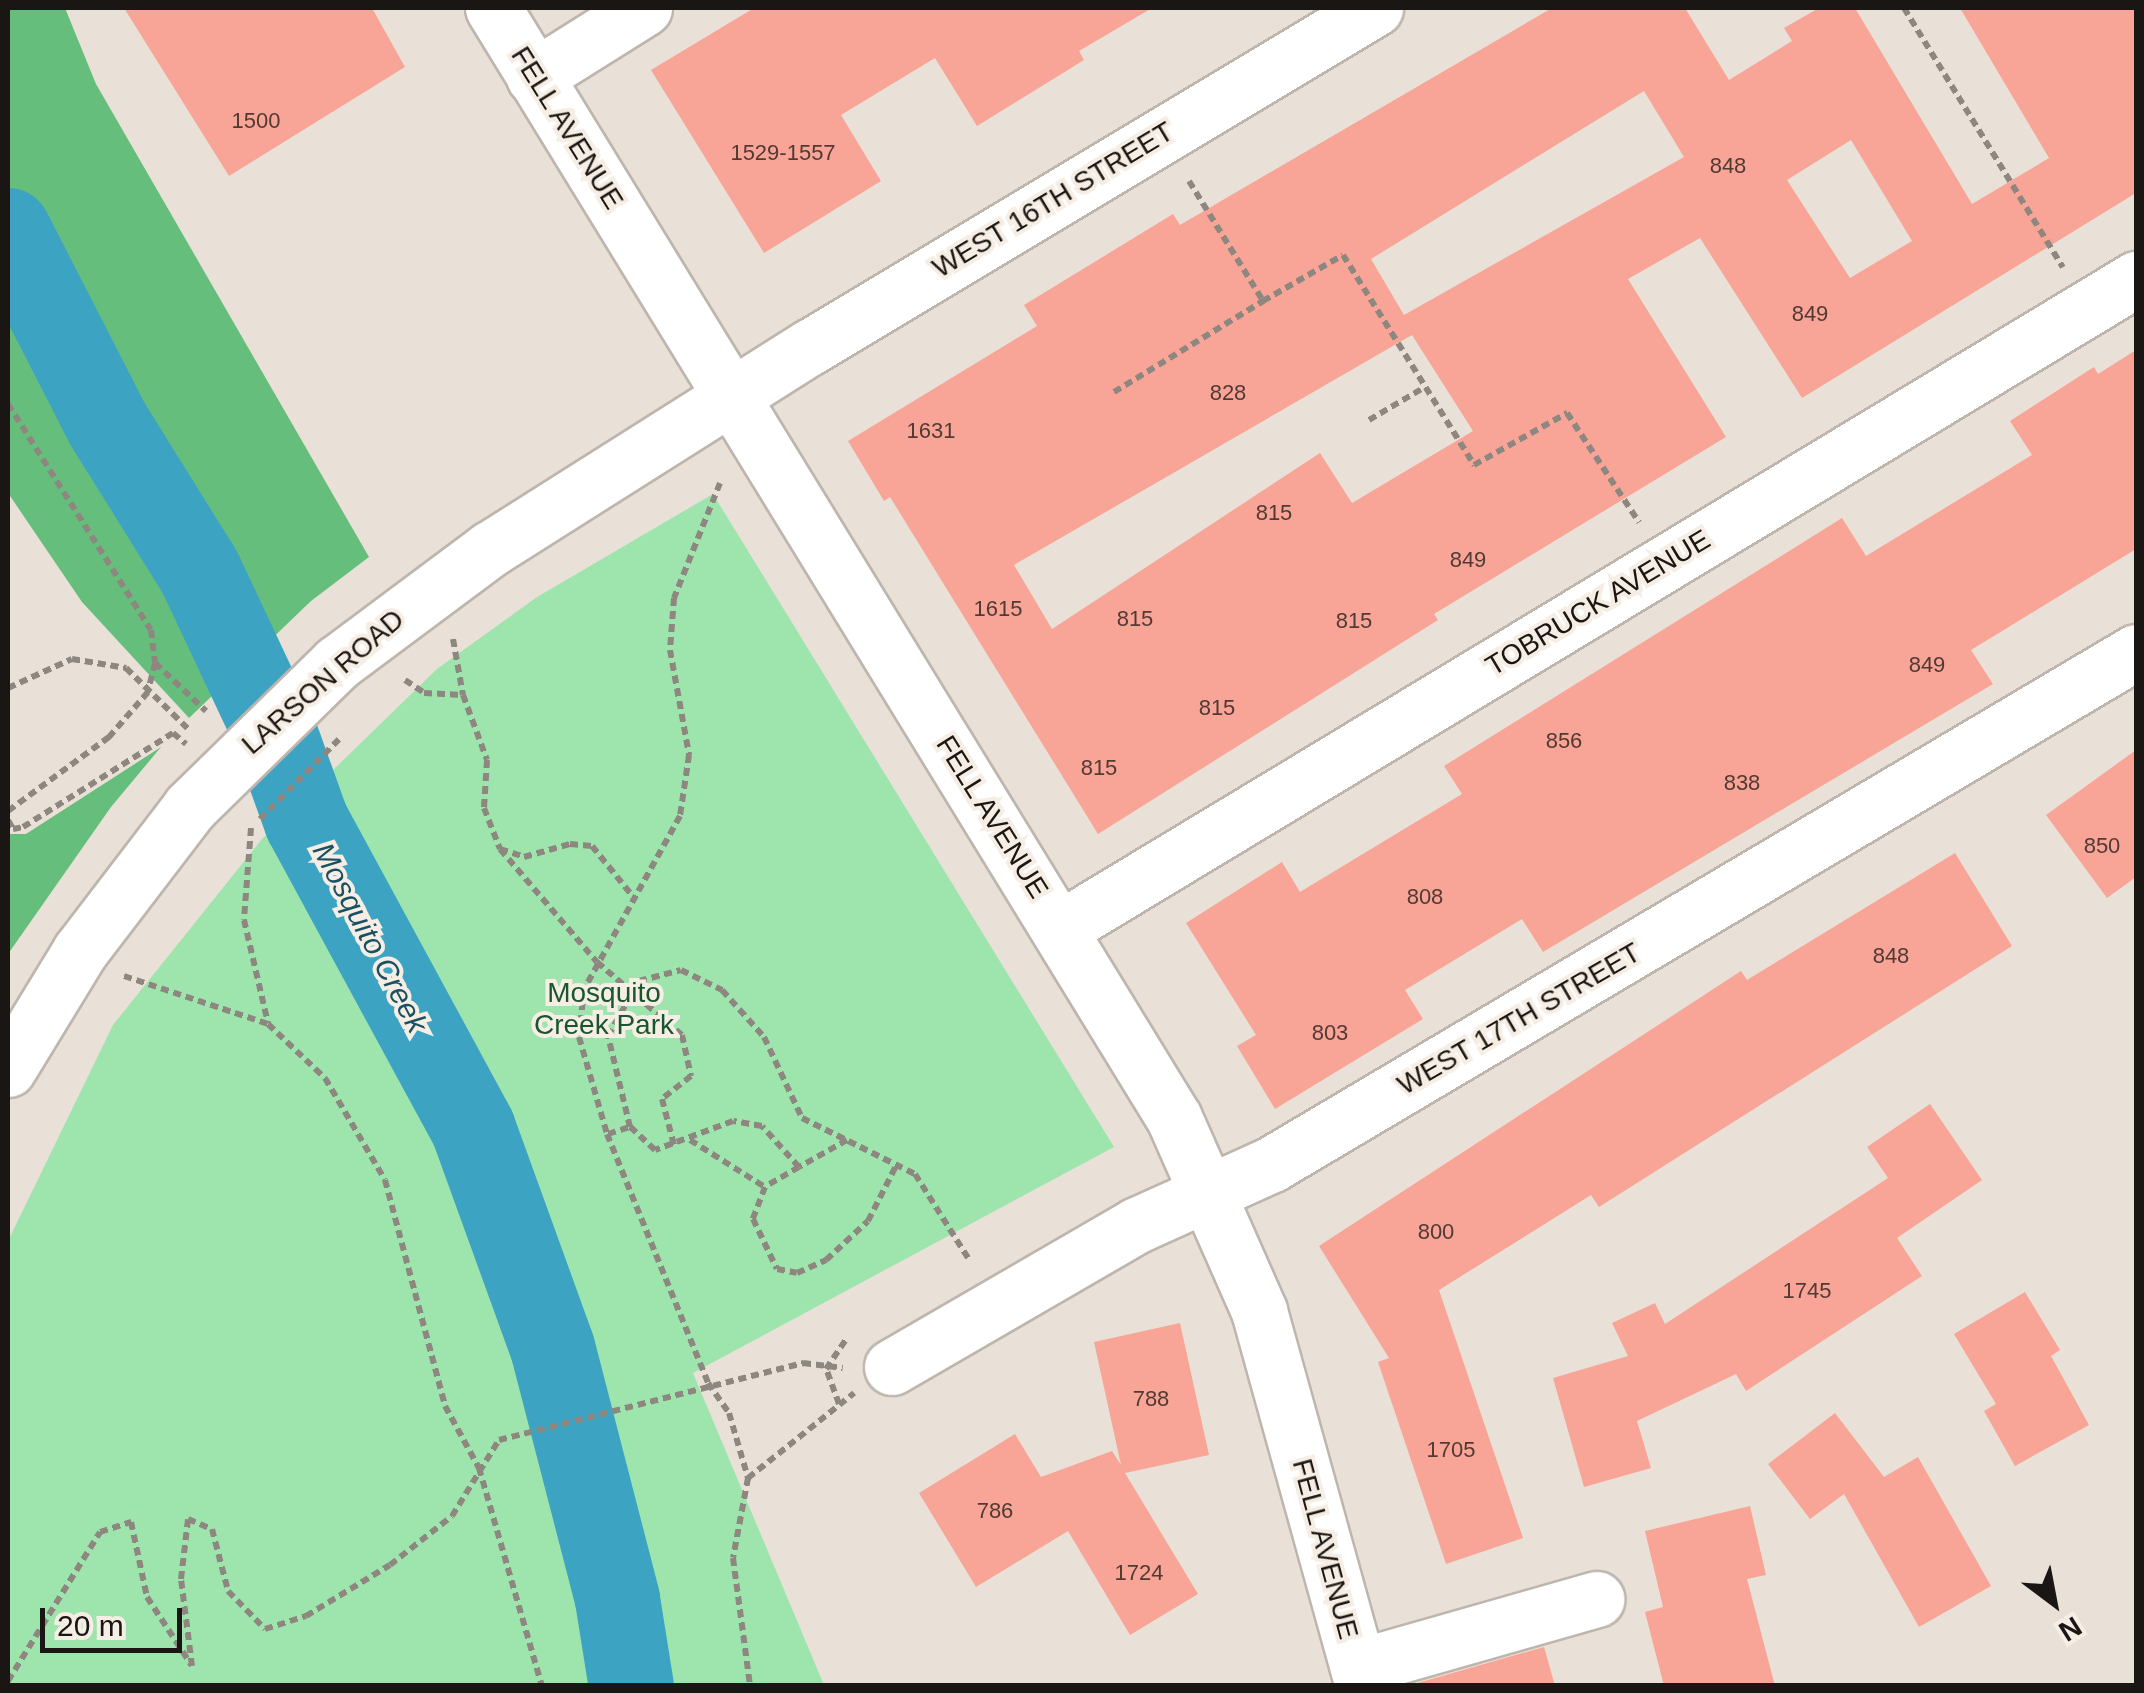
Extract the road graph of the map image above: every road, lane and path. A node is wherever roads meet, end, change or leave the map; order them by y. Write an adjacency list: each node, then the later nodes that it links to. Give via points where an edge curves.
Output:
1 (493, 8): 5 (street, FELL AVENUE)
2 (644, 8): 5 (street)
3 (1375, 8): 12 (street, WEST 16TH STREET)
4 (1904, 8): 7 (path)
5 (534, 76): 12 (street, FELL AVENUE)
6 (1189, 181): 9 (path)
7 (2069, 277)
8 (2136, 278): 34 (street, TOBRUCK AVENUE)
9 (1263, 301): 10 (path, via 1343,254); 11 (path)
10 (1425, 386): 14 (path); 16 (path, via 1474,465 1567,412)
11 (1114, 392)
12 (734, 396): 27 (street, LARSON ROAD, via 490,549); 34 (street, FELL AVENUE)
13 (8, 404): 19 (path, via 151,630)
14 (1369, 420)
15 (720, 483): 33 (path, via 674,598 670,650 688,754 680,816)
16 (1645, 530)
17 (453, 639): 23 (path)
18 (2136, 652): 48 (street, WEST 17TH STREET, via 1289,1154)
19 (154, 663): 22 (path); 24 (path)
20 (405, 680): 23 (path, via 424,693)
21 (8, 688): 22 (path, via 72,659 126,668)
22 (148, 692): 25 (path); 28 (path, via 108,737)
23 (463, 696): 32 (path, via 487,760 484,808)
24 (206, 712)
25 (188, 729)
26 (346, 732): 29 (path)
27 (209, 757): 30 (path, via 173,733 23,827 13,829); 35 (street, LARSON ROAD)
28 (8, 811)
29 (260, 818)
30 (8, 820)
31 (252, 828): 38 (path, via 244,920)
32 (500, 849): 33 (path, via 524,857 570,844 592,846); 36 (path)
33 (636, 898): 36 (path)
34 (1060, 928): 48 (street, FELL AVENUE, via 1174,1118)
35 (80, 950): 38 (path, via 127,978); 39 (street, LARSON ROAD)
36 (598, 962): 37 (path); 41 (path, via 584,990 578,1038)
37 (631, 995): 40 (path, via 608,1036); 43 (path, via 639,981 681,970 722,990 764,1037 802,1118); 44 (path, via 682,1035 692,1076 662,1099)
38 (268, 1024): 54 (path, via 325,1078 385,1180 445,1406)
39 (8, 1069)
40 (630, 1127): 41 (path); 44 (path, via 656,1150)
41 (607, 1134): 52 (path)
42 (689, 1139): 44 (path); 46 (path, via 733,1122 762,1126); 47 (path)
43 (848, 1140): 45 (path); 46 (path)
44 (674, 1145)
45 (897, 1164): 47 (path, via 868,1221 826,1260 797,1273 777,1269 761,1246 754,1219); 49 (path, via 915,1174)
46 (800, 1167): 47 (path)
47 (765, 1188)
48 (1210, 1193): 50 (street, WEST 17TH STREET); 57 (street, FELL AVENUE, via 1259,1310)
49 (970, 1261)
50 (872, 1351): 51 (path); 51 (path); 53 (path)
51 (826, 1369): 52 (path, via 803,1363); 53 (path)
52 (708, 1383): 54 (path, via 499,1440); 55 (path, via 729,1413)
53 (838, 1404): 55 (path)
54 (479, 1468): 58 (path, via 452,1516 390,1565 306,1616 265,1629 228,1592 212,1529 188,1519 181,1579 192,1666 147,1597 131,1522 100,1532); 59 (path)
55 (748, 1478): 60 (path, via 733,1558)
56 (1596, 1599): 57 (street)
57 (1360, 1676)
58 (8, 1681)
59 (542, 1686)
60 (750, 1686)

